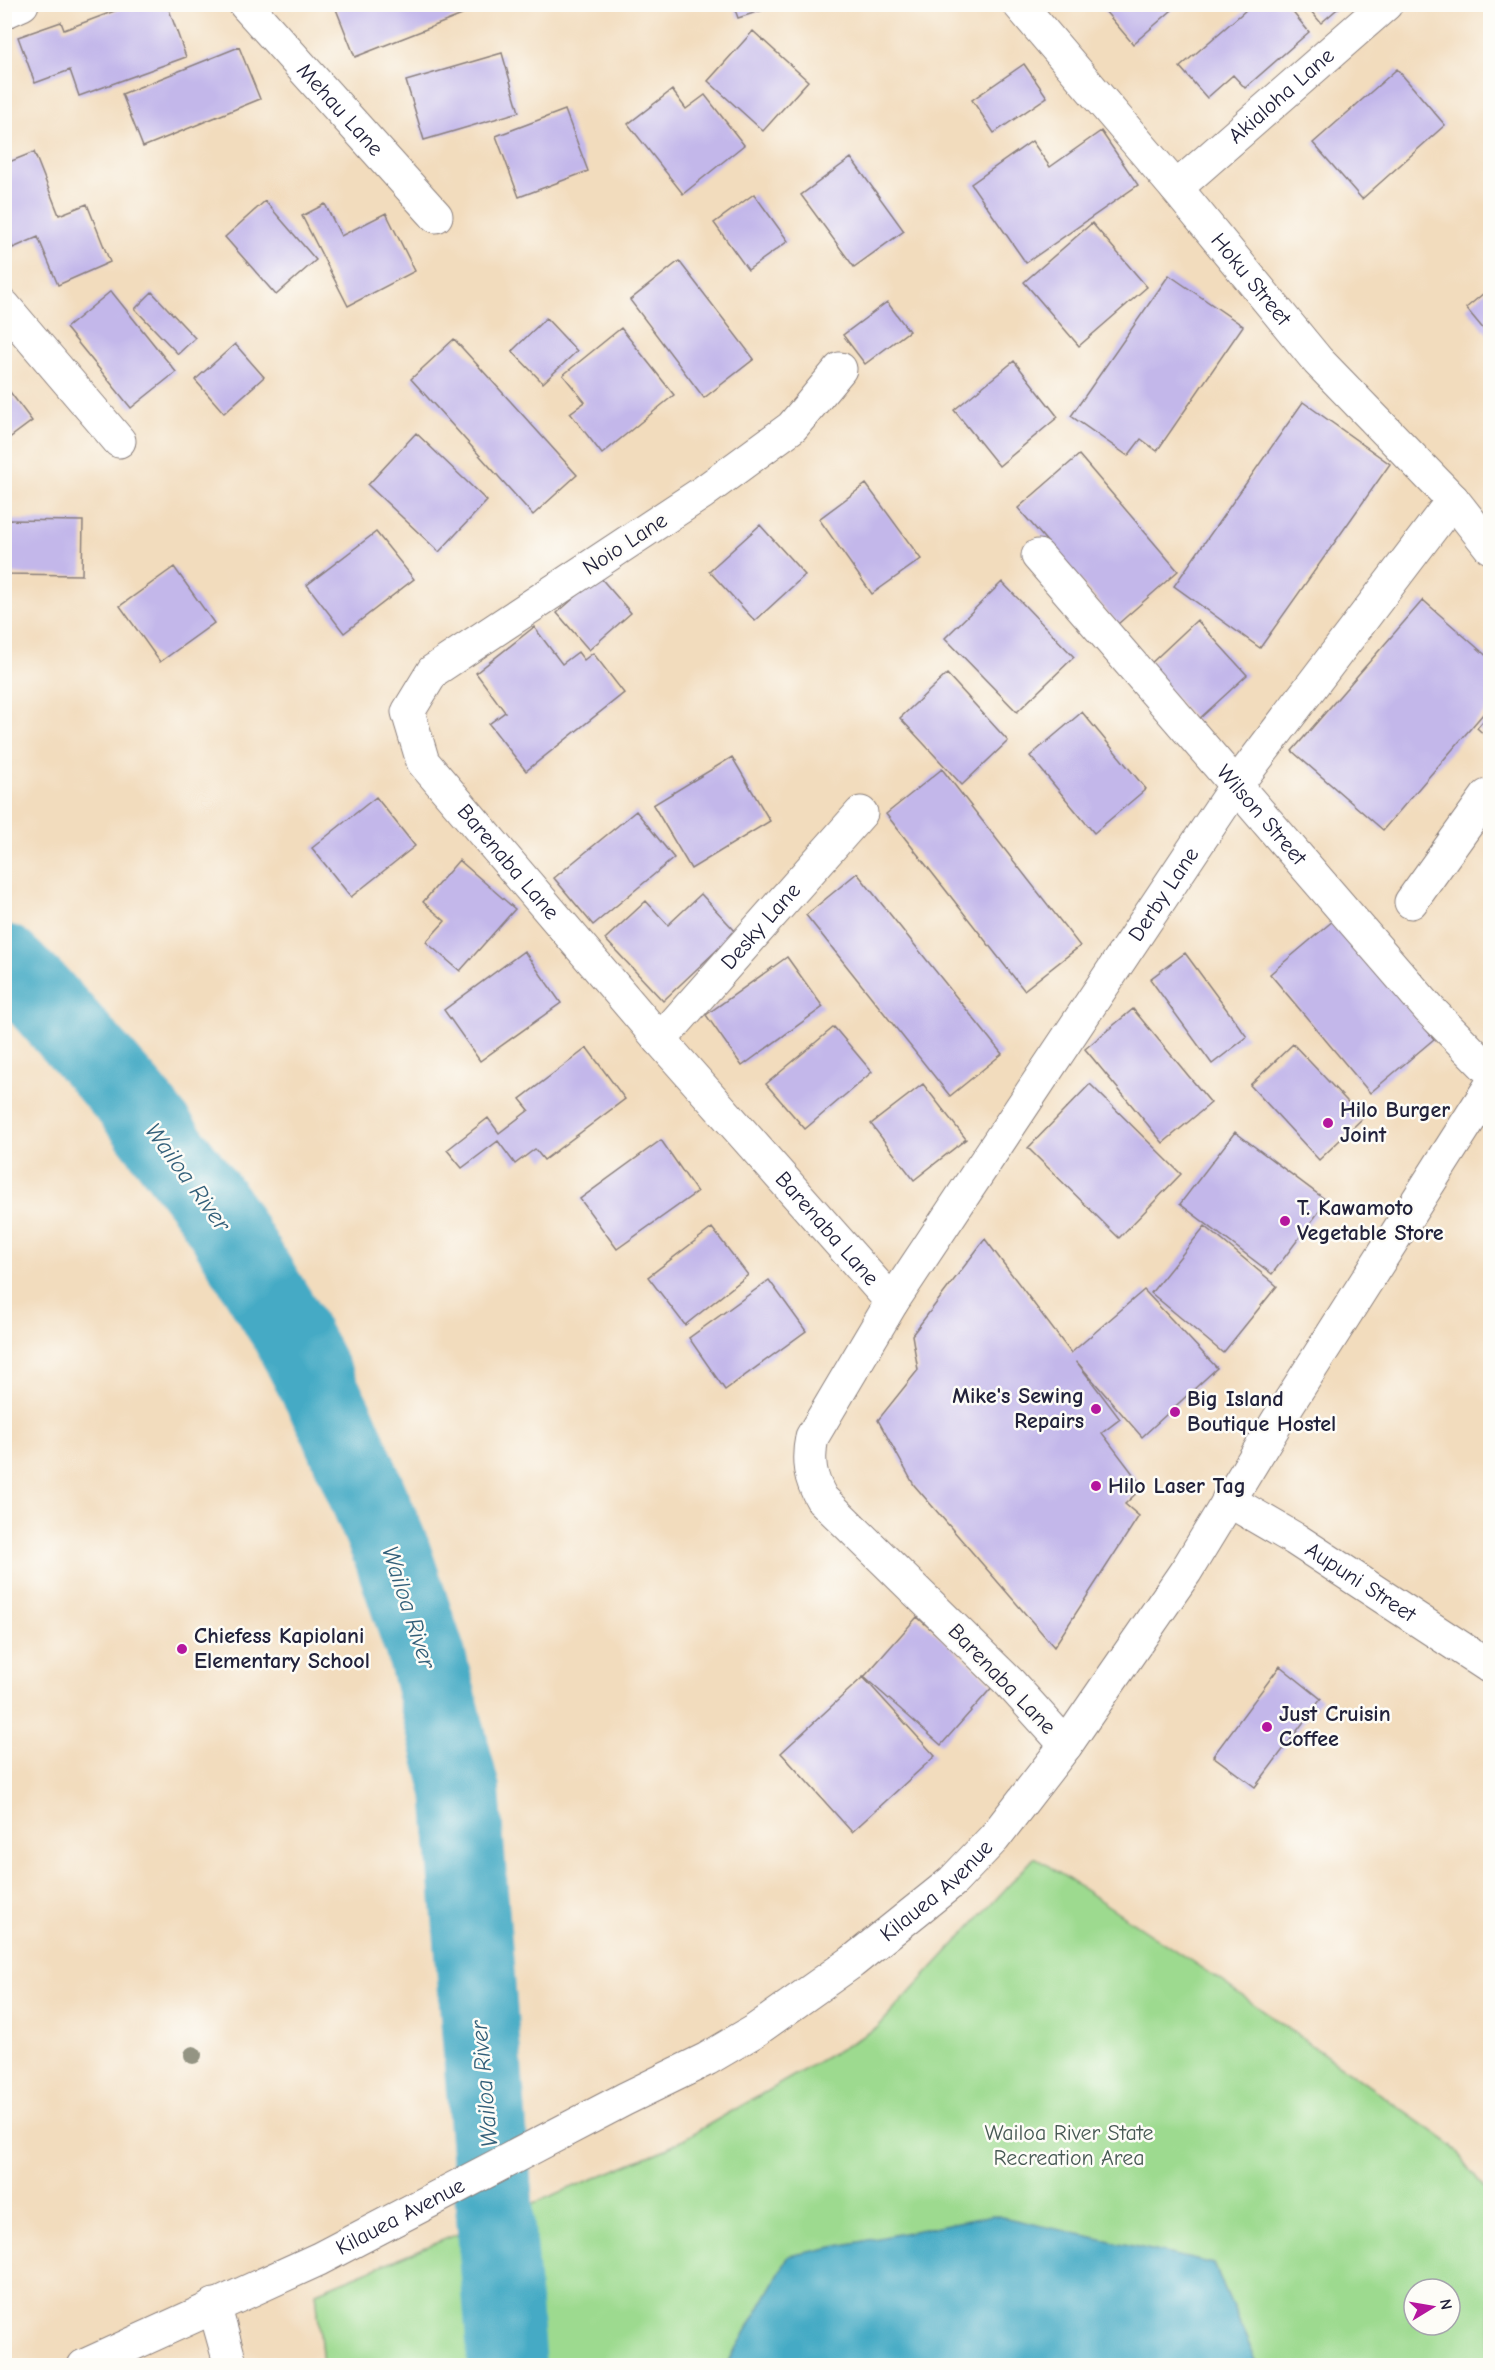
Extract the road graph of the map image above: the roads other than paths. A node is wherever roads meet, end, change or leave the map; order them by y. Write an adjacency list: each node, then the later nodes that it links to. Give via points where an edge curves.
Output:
1 (22, 4): 5 (street)
2 (245, 4): 7 (street, Mehau Lane)
3 (1018, 4): 6 (street, Hoku Street)
4 (1386, 4): 6 (street, Akialoha Lane)
5 (4, 12)
6 (1176, 188): 11 (street, Hoku Street, via 1318,361)
7 (436, 216)
8 (4, 306): 10 (street)
9 (840, 369): 14 (street, Noio Lane, via 792,427 702,493 433,671)
10 (119, 441)
11 (1452, 500): 12 (street, Hoku Street); 15 (street, Derby Lane)
12 (1491, 547)
13 (1038, 556): 15 (street, Wilson Street)
14 (408, 712): 19 (street, Barenaba Lane, via 423,762)
15 (1237, 784): 20 (street, Wilson Street, via 1429,1009); 22 (street, Derby Lane)
16 (1491, 799): 18 (street, via 1486,796)
17 (861, 813): 19 (street, Desky Lane)
18 (1411, 902)
19 (660, 1040): 22 (street, Barenaba Lane)
20 (1491, 1071)
21 (1491, 1087): 23 (street, Kilauea Avenue)
22 (892, 1302): 25 (street, Barenaba Lane, via 812,1437 809,1463 816,1488 831,1510 1010,1683)
23 (1228, 1500): 24 (street, Aupuni Street); 25 (street, Kilauea Avenue, via 1186,1571)
24 (1491, 1667)
25 (1066, 1746): 26 (street, Kilauea Avenue, via 994,1838 953,1881 852,1962 756,2030 319,2259)
26 (214, 2305): 27 (street, Kilauea Avenue); 28 (street)
27 (84, 2366)
28 (231, 2366)

